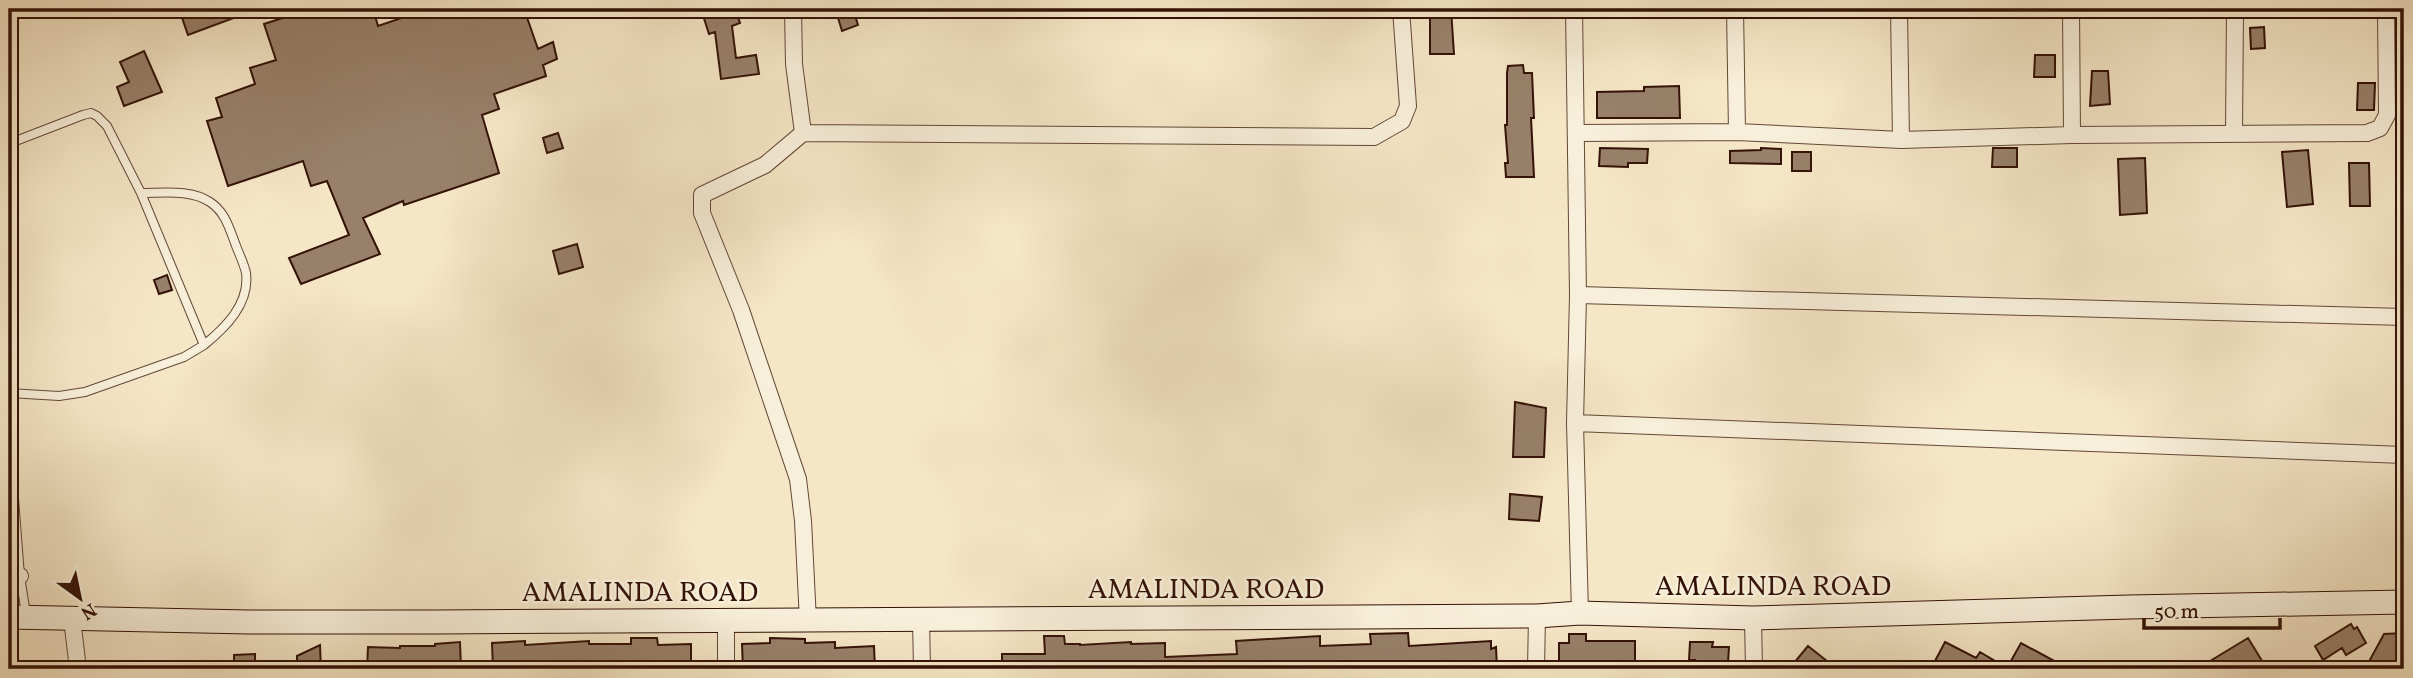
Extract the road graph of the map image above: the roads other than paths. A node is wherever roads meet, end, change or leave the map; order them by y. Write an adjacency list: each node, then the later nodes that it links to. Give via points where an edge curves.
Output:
1 (793, 9): 10 (street)
2 (1401, 9): 10 (street, via 1408,106 1402,121 1374,137)
3 (1574, 9): 11 (street)
4 (1735, 9): 9 (street)
5 (1899, 9): 14 (street)
6 (2071, 9): 13 (street)
7 (2235, 9): 12 (street)
8 (2386, 9): 12 (street, via 2387,115 2380,128 2367,133)
9 (1737, 132): 11 (street); 14 (street)
10 (803, 133): 33 (street, via 765,165 702,195 702,213 741,310 798,479)
11 (1577, 133): 17 (street)
12 (2234, 133): 13 (street)
13 (2072, 135): 14 (street)
14 (1901, 140)
15 (9, 147): 16 (lane, via 91,113 107,126)
16 (141, 192): 19 (lane); 19 (lane, via 187,193 209,201 225,217 246,274 243,296 236,313)
17 (1578, 295): 18 (street); 21 (street)
18 (2404, 317)
19 (204, 345): 20 (lane, via 184,357 85,392 59,396)
20 (9, 393)
21 (1575, 423): 23 (street); 26 (street)
22 (9, 434): 24 (lane)
23 (2404, 455)
24 (15, 573): 28 (lane)
25 (2404, 602): 29 (street, AMALINDA ROAD)
26 (1580, 613): 27 (street, AMALINDA ROAD); 29 (street, AMALINDA ROAD)
27 (1537, 616): 31 (street, AMALINDA ROAD); 37 (street)
28 (18, 617): 30 (street, AMALINDA ROAD)
29 (1753, 618): 38 (street)
30 (72, 619): 32 (street, AMALINDA ROAD); 34 (street)
31 (920, 619): 33 (street, AMALINDA ROAD); 36 (street)
32 (726, 621): 33 (street, AMALINDA ROAD); 35 (street)
33 (808, 621)
34 (78, 669)
35 (726, 669)
36 (922, 669)
37 (1536, 669)
38 (1754, 669)

